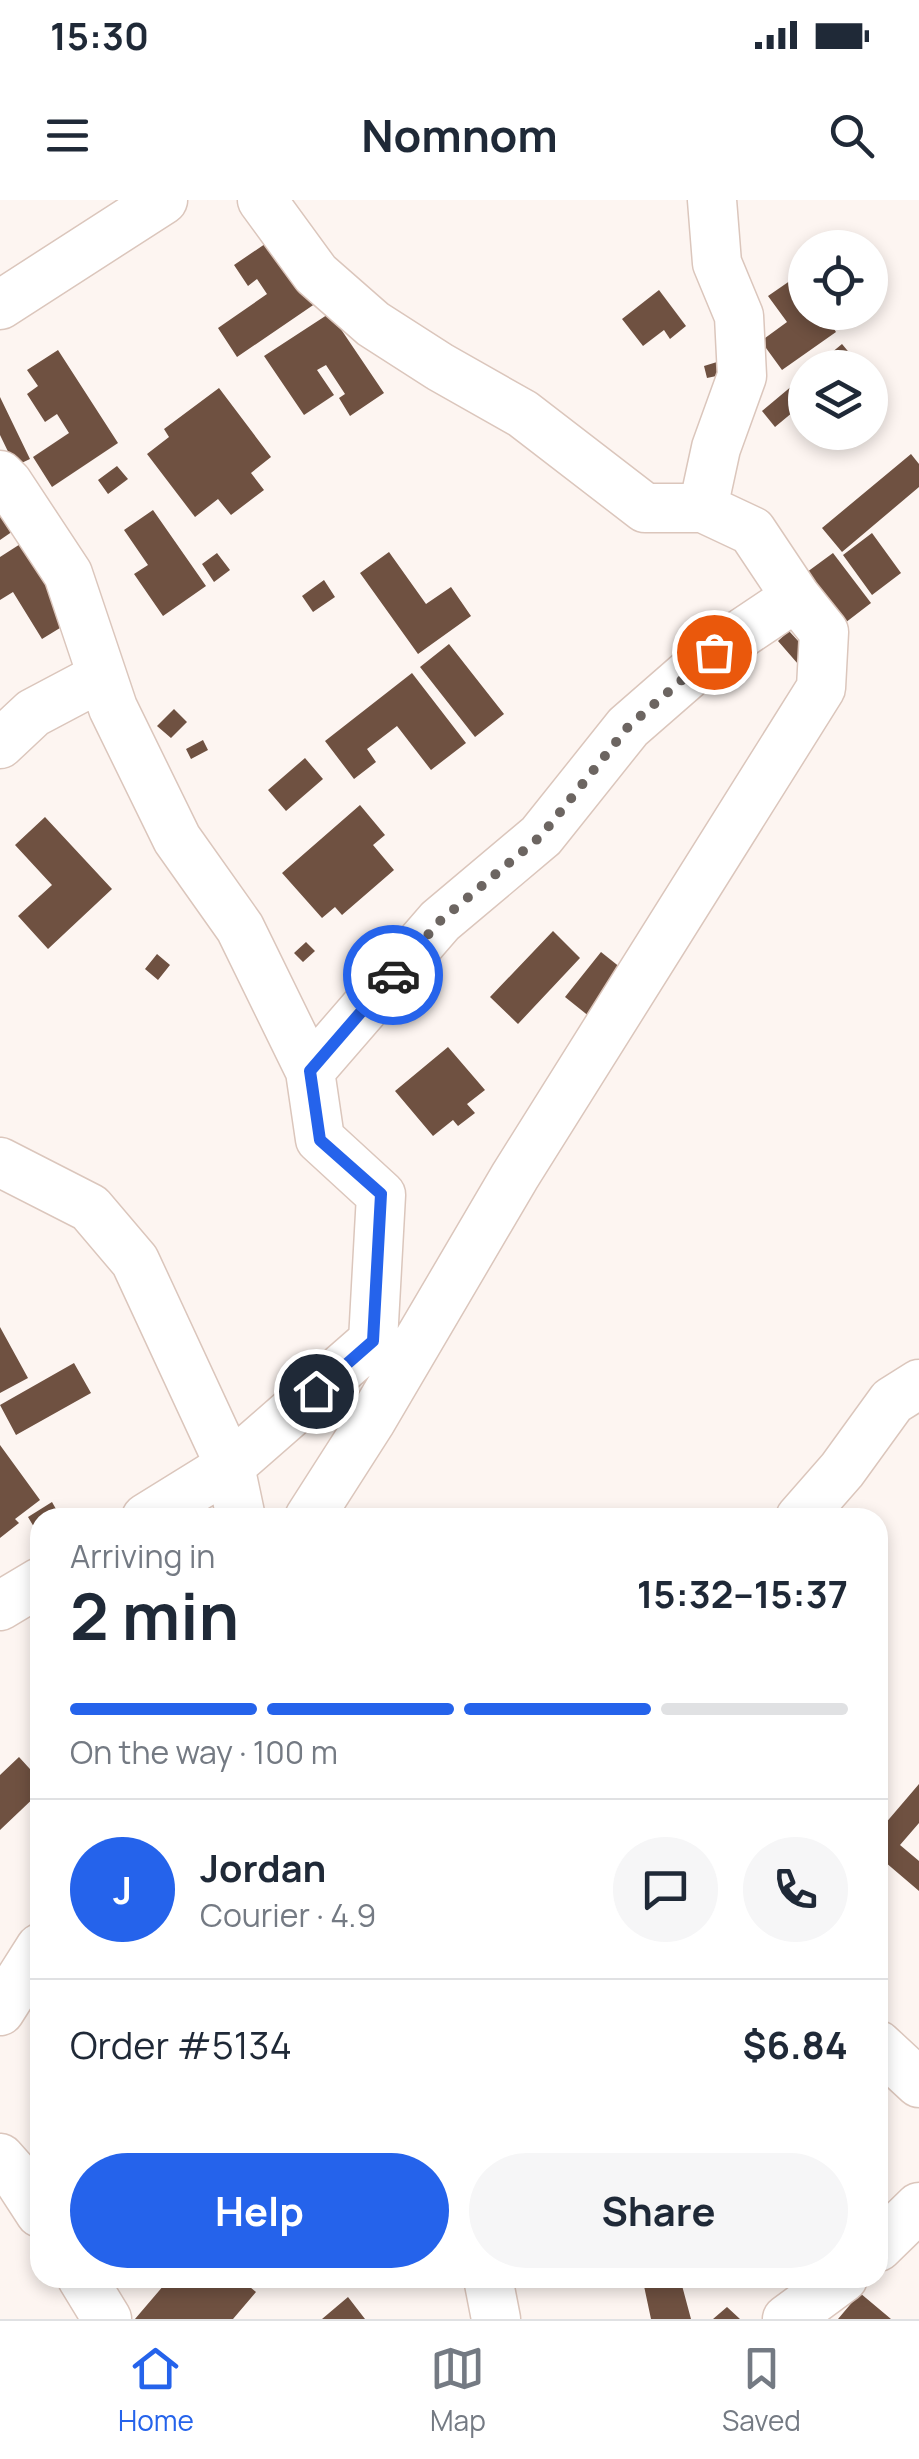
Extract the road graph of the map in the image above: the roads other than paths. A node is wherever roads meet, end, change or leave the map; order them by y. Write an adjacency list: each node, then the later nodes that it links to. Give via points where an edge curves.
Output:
1 (262, 200): 6 (street, via 316,274 374,324 523,414 646,508)
2 (712, 200): 6 (street, via 717,263 739,316 742,376)
3 (152, 203): 4 (street)
4 (0, 306)
5 (0, 475): 8 (street, via 68,574)
6 (703, 508): 7 (street, via 752,531)
7 (796, 597): 10 (street, via 714,652 628,727 541,836 440,921); 16 (street, via 824,632 821,688)
8 (101, 678): 9 (street, via 33,713); 10 (street, via 177,840 240,928)
9 (0, 744)
10 (310, 1071): 13 (street, via 320,1140 381,1194 373,1341)
11 (0, 1162): 13 (street, via 90,1208 136,1261)
12 (919, 1384): 17 (street, via 892,1401)
13 (230, 1466): 14 (street); 15 (street)
14 (162, 1508)
15 (239, 1508)
16 (315, 1508)
17 (809, 1508)
18 (30, 1588): 19 (street)
19 (0, 1606)
20 (30, 1964): 21 (street)
21 (0, 2011)
22 (888, 2054): 23 (street)
23 (919, 2083)
24 (0, 2158): 25 (street)
25 (30, 2198)
26 (919, 2207): 27 (street)
27 (888, 2237)
28 (88, 2288): 31 (street)
29 (490, 2288): 32 (street)
30 (829, 2288): 33 (street)
31 (107, 2319)
32 (496, 2319)
33 (787, 2319)

